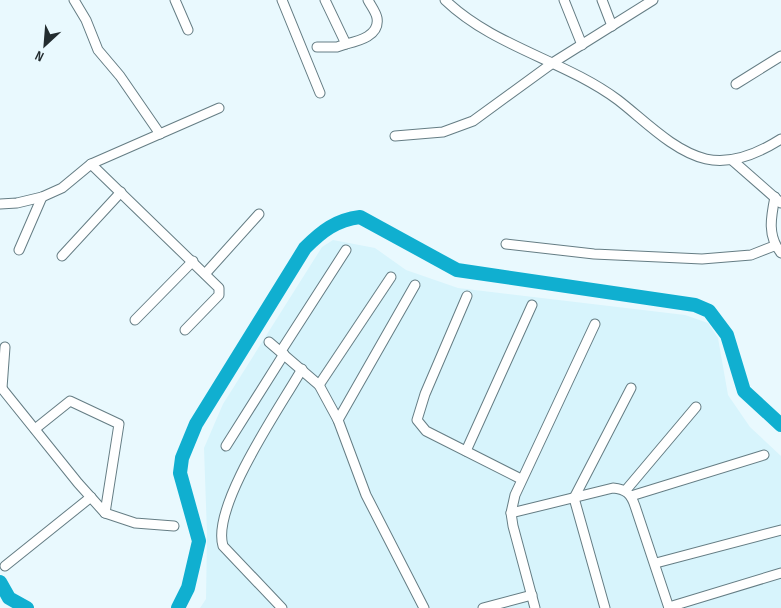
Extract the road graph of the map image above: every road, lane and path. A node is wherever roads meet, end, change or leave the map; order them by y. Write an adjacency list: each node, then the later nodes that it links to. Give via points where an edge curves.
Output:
1 (74, 0): 20 (street, via 98,50)
2 (175, 0): 11 (street)
3 (282, 0): 18 (street)
4 (325, 0): 12 (street)
5 (368, 0): 12 (street, via 377,17 373,32 364,40)
6 (444, 0): 16 (street, via 490,34)
7 (564, 0): 13 (street)
8 (602, 0): 10 (street)
9 (653, 0): 10 (street)
10 (612, 26): 13 (street)
11 (188, 30)
12 (346, 44): 14 (street)
13 (582, 45): 16 (street)
14 (317, 47)
15 (781, 56): 17 (street)
16 (554, 62): 21 (street, via 473,120 443,132); 23 (street, via 616,98 679,147 705,158)
17 (736, 84)
18 (320, 93)
19 (219, 108): 20 (street)
20 (160, 134): 24 (street)
21 (395, 136)
22 (781, 139): 23 (street, via 767,148)
23 (732, 160): 27 (street)
24 (92, 164): 25 (street); 26 (street, via 62,188)
25 (121, 192): 35 (street); 36 (street)
26 (42, 197): 28 (street, via 17,204); 32 (street)
27 (778, 200): 31 (street, via 770,230)
28 (0, 204)
29 (259, 214): 37 (street)
30 (506, 244): 31 (street, via 594,254 702,260 751,255)
31 (774, 246): 34 (street)
32 (20, 250)
33 (346, 250): 47 (street)
34 (781, 253)
35 (62, 256)
36 (193, 261): 37 (street); 42 (street)
37 (206, 274): 44 (street, via 217,285 219,294)
38 (391, 277): 49 (street)
39 (415, 285): 53 (street)
40 (467, 296): 56 (street, via 417,420 426,431)
41 (532, 306): 56 (street)
42 (135, 320)
43 (595, 324): 58 (street)
44 (185, 330)
45 (269, 342): 47 (street)
46 (5, 347): 50 (street)
47 (282, 353): 48 (street); 55 (street)
48 (302, 369): 49 (street); 71 (street, via 240,474 228,503 221,538 223,546)
49 (320, 385): 53 (street)
50 (1, 387): 54 (street)
51 (631, 388): 61 (street)
52 (696, 407): 59 (street)
53 (338, 420): 72 (street, via 366,495)
54 (35, 429): 60 (street); 62 (street, via 70,401 119,424)
55 (226, 446)
56 (466, 451): 58 (street)
57 (764, 455): 59 (street)
58 (521, 479): 63 (street)
59 (628, 493): 61 (street, via 613,488); 66 (street)
60 (91, 497): 62 (street); 67 (street)
61 (574, 498): 63 (street); 75 (street)
62 (105, 512): 64 (street, via 135,523)
63 (512, 514): 69 (street)
64 (174, 526)
65 (781, 530): 66 (street)
66 (656, 563): 70 (street)
67 (5, 566)
68 (781, 573): 70 (street)
69 (532, 595): 73 (street); 74 (street)
70 (669, 607)
71 (282, 608)
72 (424, 608)
73 (483, 608)
74 (535, 608)
75 (605, 608)

